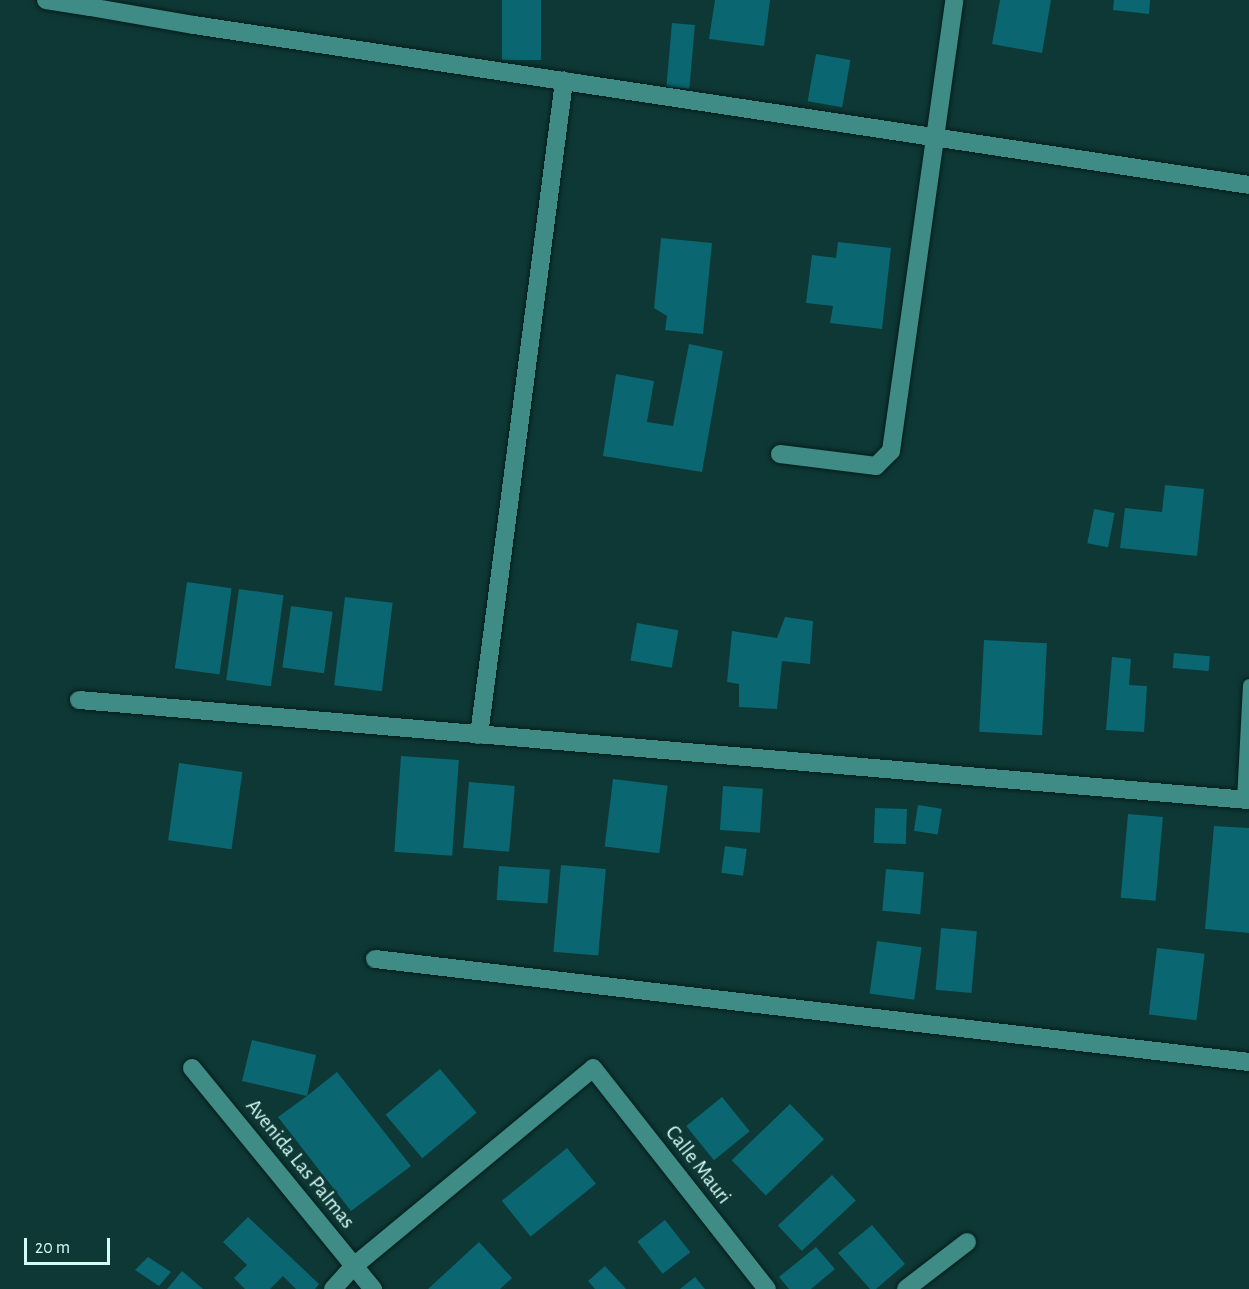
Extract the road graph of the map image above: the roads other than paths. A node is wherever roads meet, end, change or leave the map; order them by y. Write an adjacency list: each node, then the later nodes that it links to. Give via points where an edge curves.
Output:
1 (46, 0): 3 (street)
2 (954, 0): 5 (street)
3 (91, 4): 4 (street)
4 (564, 81): 5 (street); 10 (street)
5 (935, 137): 6 (street); 7 (street, via 891,451 876,466)
6 (1249, 185)
7 (780, 454)
8 (1249, 685): 11 (lane)
9 (79, 700): 10 (street)
10 (479, 735): 11 (street)
11 (1246, 800)
12 (375, 958): 13 (street)
13 (1249, 1062)
14 (192, 1068): 16 (street, Avenida Las Palmas)
15 (967, 1242): 20 (street)
16 (354, 1266): 17 (street); 18 (street, Avenida Las Palmas); 19 (street, Calle Mauri, via 593,1068)
17 (333, 1289)
18 (373, 1289)
19 (767, 1289)
20 (906, 1289)

